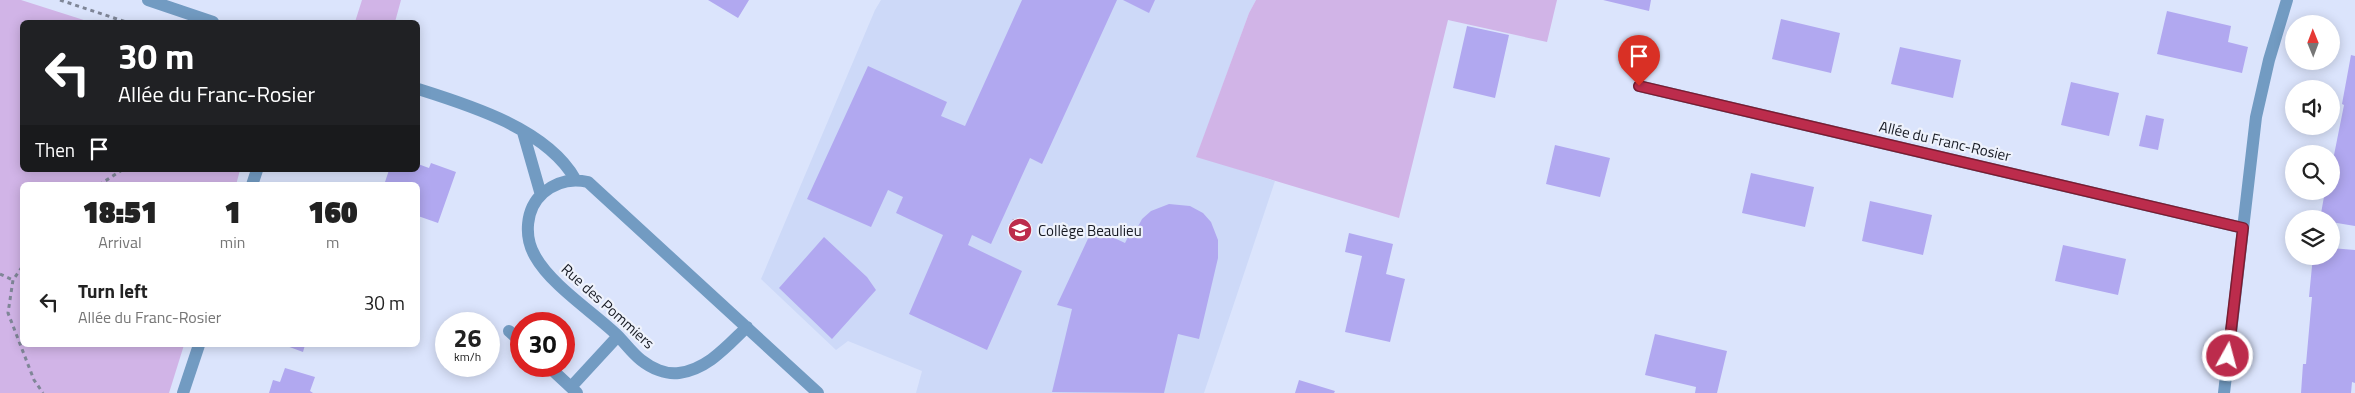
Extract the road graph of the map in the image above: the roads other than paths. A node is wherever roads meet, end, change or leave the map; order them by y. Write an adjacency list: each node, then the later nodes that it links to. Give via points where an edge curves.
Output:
1 (148, 0): 3 (street)
2 (2287, 0): 9 (street, via 2256,117)
3 (207, 20)
4 (1639, 86): 9 (street, Allée du Franc-Rosier)
5 (420, 90): 6 (street, via 492,115)
6 (523, 132): 7 (street, via 563,161); 8 (street)
7 (575, 179): 8 (street, via 556,184); 10 (street, via 588,182)
8 (541, 195): 11 (street, Rue des Pommiers, via 530,212 527,226 534,255 545,271)
9 (2243, 228): 17 (street)
10 (747, 327): 11 (street, Rue des Pommiers, via 716,357 694,370 678,374 661,372 641,360); 16 (street)
11 (618, 336): 14 (street)
12 (198, 347): 15 (street)
13 (560, 377): 14 (street)
14 (574, 390)
15 (183, 393)
16 (818, 393)
17 (2224, 393)

